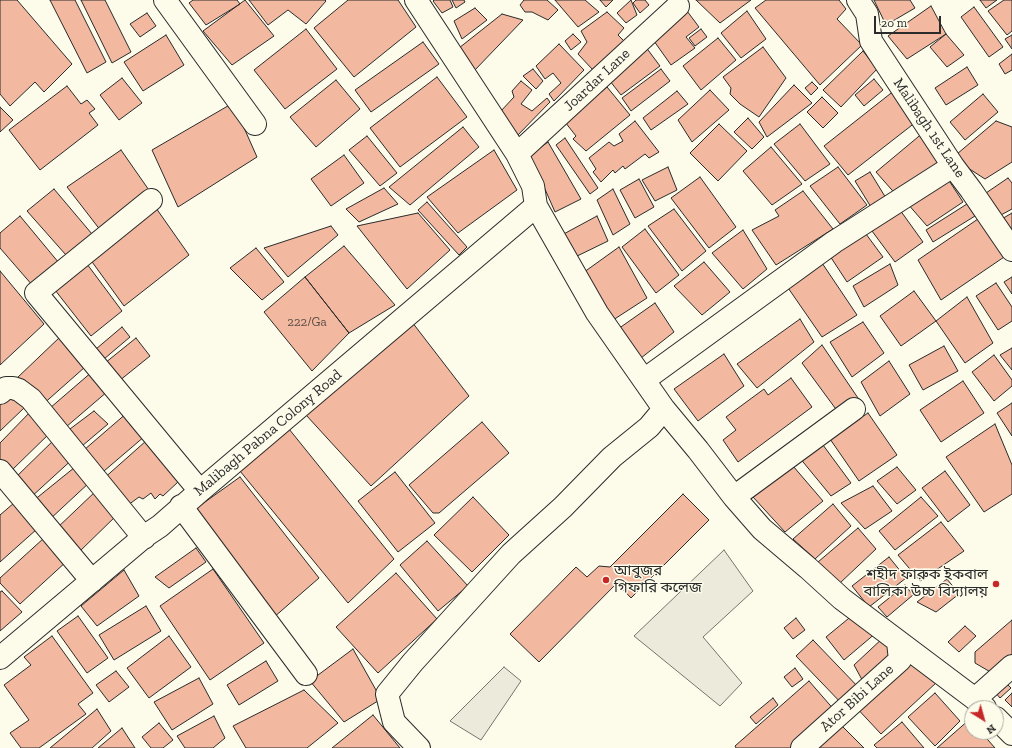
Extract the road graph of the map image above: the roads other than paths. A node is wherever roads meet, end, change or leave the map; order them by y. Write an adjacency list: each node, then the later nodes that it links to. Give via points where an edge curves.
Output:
1 (165, 0): 5 (street)
2 (416, 0): 6 (street)
3 (858, 0): 7 (street, Malibagh 1st Lane, via 867,14 871,41)
4 (678, 6): 6 (street, Joardar Lane)
5 (254, 124)
6 (517, 154): 9 (street, via 533,186)
7 (953, 166): 10 (street, Malibagh 1st Lane); 11 (street, via 834,242)
8 (151, 200): 16 (street, via 36,293)
9 (536, 206): 11 (street, via 597,313); 16 (street, Malibagh Pabna Colony Road)
10 (1012, 250)
11 (644, 380): 13 (street)
12 (0, 393): 19 (street, via 6,388 13,388 31,399)
13 (664, 409): 17 (street); 29 (street, via 649,427 612,457 511,554 387,694 394,722)
14 (854, 409): 17 (street)
15 (0, 471): 20 (street)
16 (200, 491): 18 (street, Malibagh Pabna Colony Road)
17 (734, 497): 21 (street, via 762,529 842,599)
18 (181, 506): 19 (street, Malibagh Pabna Colony Road); 24 (street)
19 (144, 538): 20 (street, Malibagh Pabna Colony Road)
20 (92, 581): 22 (street, Malibagh Pabna Colony Road)
21 (898, 642): 25 (street); 30 (street, Ator Bibi Lane, via 900,660)
22 (0, 658)
23 (1012, 666): 26 (street)
24 (306, 674)
25 (975, 700)
26 (983, 700)
27 (1004, 726): 28 (street)
28 (1012, 734)
29 (419, 748)
30 (802, 748)

